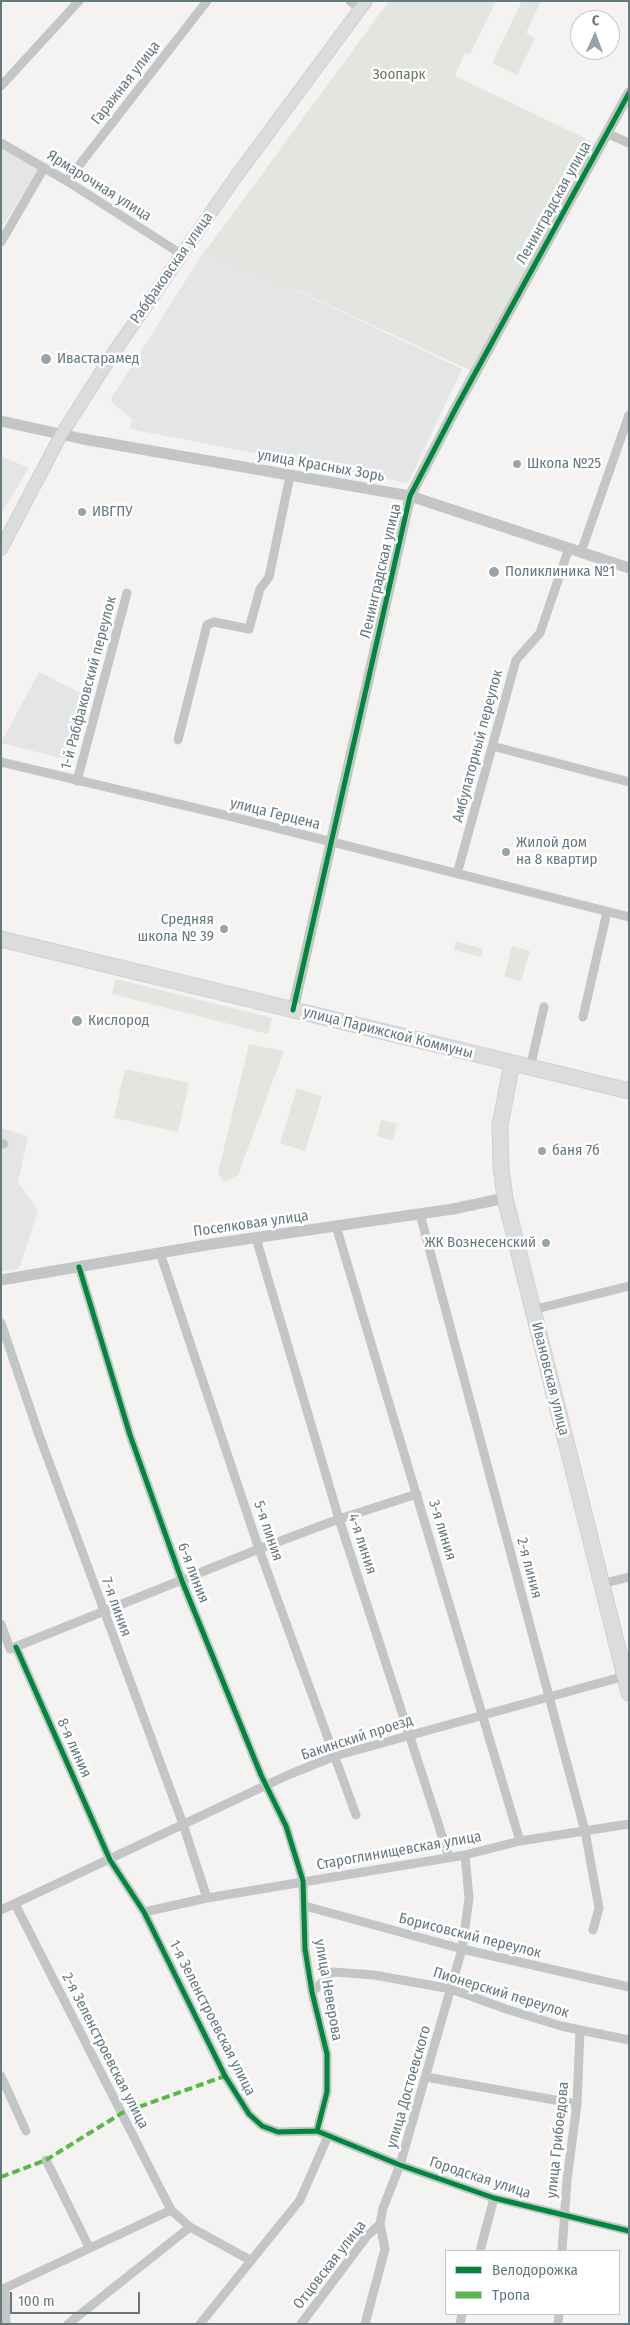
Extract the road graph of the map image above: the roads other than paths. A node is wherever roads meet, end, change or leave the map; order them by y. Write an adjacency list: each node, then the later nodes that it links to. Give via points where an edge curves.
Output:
1 (79, 1): 4 (street)
2 (207, 1): 10 (street, Гаражная улица)
3 (359, 4): 12 (main road, Рабфаковская улица)
4 (1, 86)
5 (629, 93): 6 (street, Ленинградская улица)
6 (606, 133): 8 (street); 17 (street, Ленинградская улица)
7 (1, 143): 9 (street, Ярмарочная улица)
8 (629, 144)
9 (44, 168): 10 (street, Ярмарочная улица); 11 (street)
10 (67, 181): 12 (street, Ярмарочная улица)
11 (1, 242)
12 (181, 254): 15 (main road, Рабфаковская улица)
13 (629, 415): 20 (street)
14 (1, 421): 15 (street, улица Красных Зорь)
15 (61, 435): 16 (street, улица Красных Зорь); 19 (main road, Рабфаковская улица)
16 (290, 476): 17 (street, улица Красных Зорь); 23 (street, via 269,578 260,589 249,629 214,622 207,625)
17 (410, 496): 18 (street, улица Красных Зорь); 28 (street, Ленинградская улица)
18 (569, 548): 20 (street, улица Красных Зорь); 24 (street, Амбулаторный переулок, via 540,633 516,660)
19 (1, 549)
20 (581, 552): 21 (street, улица Красных Зорь)
21 (629, 568)
22 (127, 593): 26 (street, 1-й Рабфаковский переулок)
23 (178, 740)
24 (492, 746): 27 (street); 29 (street, Амбулаторный переулок)
25 (1, 762): 26 (street, улица Герцена)
26 (78, 781): 28 (street, улица Герцена)
27 (629, 782)
28 (332, 842): 29 (street, улица Герцена); 34 (street, Ленинградская улица)
29 (457, 874): 30 (street, улица Герцена)
30 (607, 912): 31 (street, улица Герцена); 35 (street)
31 (629, 917)
32 (1, 939): 34 (main road, улица Парижской Коммуны)
33 (544, 1007): 37 (street)
34 (293, 1010): 36 (main road, улица Парижской Коммуны)
35 (583, 1017)
36 (512, 1064): 37 (main road, улица Парижской Коммуны); 39 (main road, Ивановская улица, via 500,1125 500,1168)
37 (530, 1068): 38 (main road, улица Парижской Коммуны)
38 (629, 1091)
39 (505, 1198): 40 (street, Поселковая улица); 47 (main road, Ивановская улица)
40 (420, 1214): 41 (street, Поселковая улица); 60 (street, 2-я линия)
41 (336, 1226): 42 (street, Поселковая улица); 49 (street, 3-я линия)
42 (256, 1238): 43 (street, Поселковая улица); 50 (street, 4-я линия)
43 (160, 1253): 44 (street, Поселковая улица); 51 (street, 5-я линия)
44 (79, 1267): 45 (street, Поселковая улица); 53 (street, 6-я линия, via 130,1435)
45 (1, 1280)
46 (629, 1286): 47 (street)
47 (532, 1310): 54 (main road, Ивановская улица)
48 (1, 1323): 55 (street, 7-я линия)
49 (416, 1494): 50 (street); 61 (street, 3-я линия)
50 (339, 1519): 51 (street); 62 (street, 4-я линия)
51 (259, 1549): 53 (street); 63 (street, 5-я линия)
52 (629, 1577): 54 (street)
53 (182, 1581): 55 (street); 64 (street, 6-я линия)
54 (601, 1584): 58 (main road, Ивановская улица)
55 (103, 1612): 57 (street); 66 (street, 7-я линия)
56 (1, 1624): 57 (street, 8-я линия)
57 (13, 1648): 72 (street, 8-я линия)
58 (625, 1676): 59 (main road, Ивановская улица); 60 (street, Бакинский проезд)
59 (629, 1693)
60 (549, 1697): 61 (street, Бакинский проезд); 68 (street, 2-я линия)
61 (483, 1716): 62 (street, Бакинский проезд); 69 (street, 3-я линия)
62 (409, 1734): 63 (street, Бакинский проезд); 71 (street, 4-я линия)
63 (335, 1756): 64 (street, Бакинский проезд); 65 (street, 5-я линия)
64 (265, 1786): 66 (street, Бакинский проезд); 73 (street, 6-я линия, via 286,1826)
65 (356, 1815)
66 (183, 1824): 72 (street, Бакинский проезд); 74 (street, 7-я линия)
67 (629, 1824): 68 (street, Староглинищевская улица)
68 (585, 1831): 69 (street, Староглинищевская улица); 79 (street, 2-я линия, via 599,1908)
69 (520, 1841): 70 (street, Староглинищевская улица)
70 (465, 1854): 71 (street, Староглинищевская улица); 80 (street, улица Достоевского, via 469,1898)
71 (449, 1856): 73 (street, Староглинищевская улица)
72 (110, 1860): 75 (street, Бакинский проезд); 78 (street, 1-я Зеленстроевская улица)
73 (304, 1881): 74 (street, Староглинищевская улица); 76 (street, улица Неверова)
74 (207, 1898): 78 (street, Староглинищевская улица)
75 (15, 1904): 77 (street, Бакинский проезд); 95 (street, 2-я Зеленстроевская улица)
76 (305, 1906): 80 (street, Борисовский переулок); 83 (street, улица Неверова, via 305,1949)
77 (1, 1910)
78 (144, 1912): 90 (street, 1-я Зеленстроевская улица, via 226,2076 249,2114 262,2126 278,2132)
79 (593, 1930)
80 (462, 1949): 81 (street, Борисовский переулок); 82 (street, улица Достоевского)
81 (629, 1987)
82 (451, 1989): 83 (street, Пионерский переулок, via 374,1975 333,1972); 84 (street, Пионерский переулок); 87 (street, улица Достоевского)
83 (312, 1992): 90 (street, улица Неверова, via 327,2054 327,2092)
84 (580, 2031): 85 (street, Пионерский переулок); 88 (street, улица Грибоедова)
85 (629, 2040)
86 (1, 2076): 89 (street)
87 (426, 2077): 88 (street); 93 (street, улица Достоевского)
88 (577, 2104): 96 (street, улица Грибоедова)
89 (26, 2131)
90 (317, 2131): 91 (street, 1-я Зеленстроевская улица)
91 (328, 2136): 93 (street, Городская улица); 103 (street, via 300,2200)
92 (46, 2160): 100 (street)
93 (400, 2165): 94 (street, Городская улица); 97 (street, улица Достоевского)
94 (494, 2198): 96 (street, Городская улица); 101 (street)
95 (171, 2210): 98 (street); 100 (street)
96 (564, 2217): 99 (street, Городская улица); 102 (street, улица Грибоедова)
97 (380, 2224): 108 (street, Отцовская улица, via 367,2236); 109 (street, улица Достоевского, via 385,2249)
98 (190, 2227): 103 (street); 106 (street)
99 (629, 2231)
100 (89, 2247): 104 (street)
101 (480, 2250)
102 (562, 2250)
103 (250, 2260): 107 (street)
104 (3, 2284): 105 (street)
105 (6, 2324)
106 (68, 2324)
107 (200, 2324)
108 (301, 2324)
109 (365, 2324)

